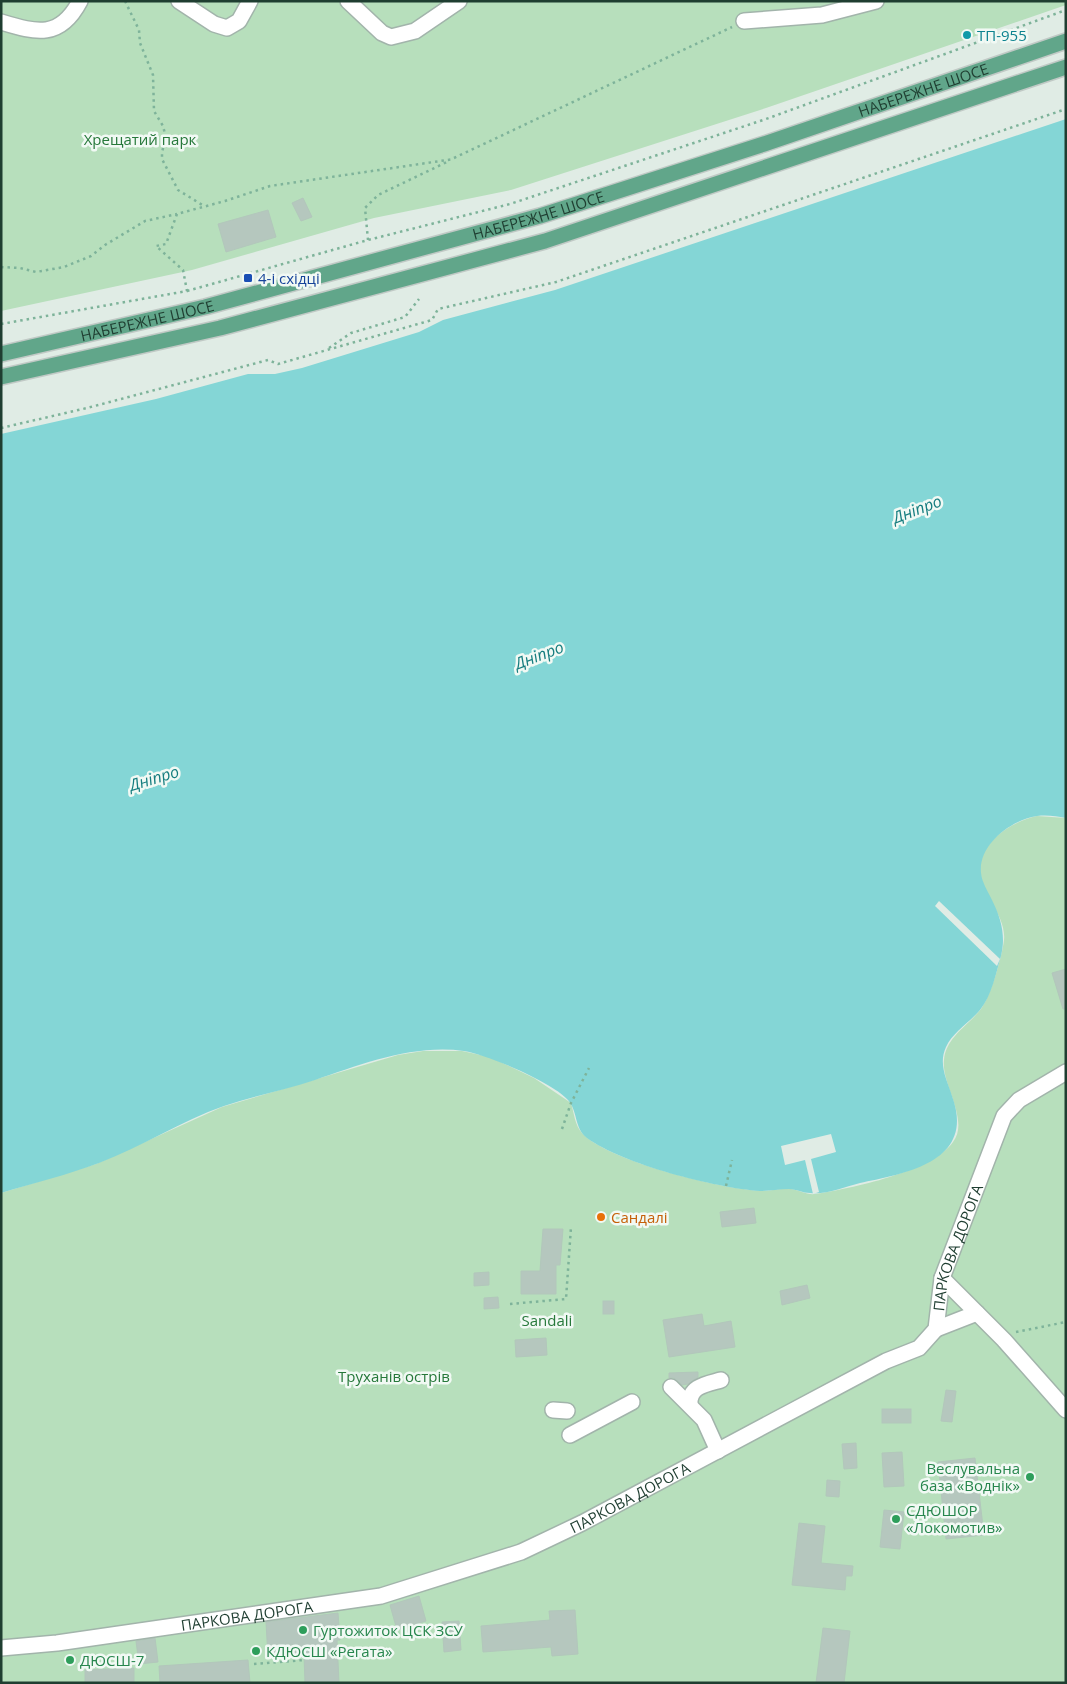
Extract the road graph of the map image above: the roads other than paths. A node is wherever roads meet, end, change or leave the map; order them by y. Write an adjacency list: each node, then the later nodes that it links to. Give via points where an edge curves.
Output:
1 (80, 1): 8 (street, via 66,22 46,31 30,31)
2 (179, 1): 3 (street, via 214,24 227,28 239,21)
3 (250, 1)
4 (348, 1): 5 (street, via 390,37 415,31)
5 (459, 1)
6 (876, 1): 7 (street, via 822,15)
7 (744, 21)
8 (1, 22)
9 (1066, 41): 11 (main road, НАБЕРЕЖНЕ ШОСЕ, via 540,216 206,307)
10 (1066, 67): 12 (main road, НАБЕРЕЖНЕ ШОСЕ, via 545,241 220,328)
11 (1, 354)
12 (1, 377)
13 (1066, 1072): 14 (street, ПАРКОВА ДОРОГА, via 1019,1100 1004,1116)
14 (942, 1278): 15 (street); 16 (street, ПАРКОВА ДОРОГА)
15 (977, 1313): 16 (street); 21 (street)
16 (936, 1329): 23 (street, ПАРКОВА ДОРОГА, via 919,1348 886,1361)
17 (721, 1380): 20 (street, via 698,1387 692,1393)
18 (671, 1387): 20 (street)
19 (632, 1402): 22 (street)
20 (690, 1404): 23 (street, via 704,1420)
21 (1066, 1410)
22 (570, 1435)
23 (718, 1451): 24 (street, ПАРКОВА ДОРОГА, via 522,1552 381,1596 57,1643)
24 (1, 1648)

